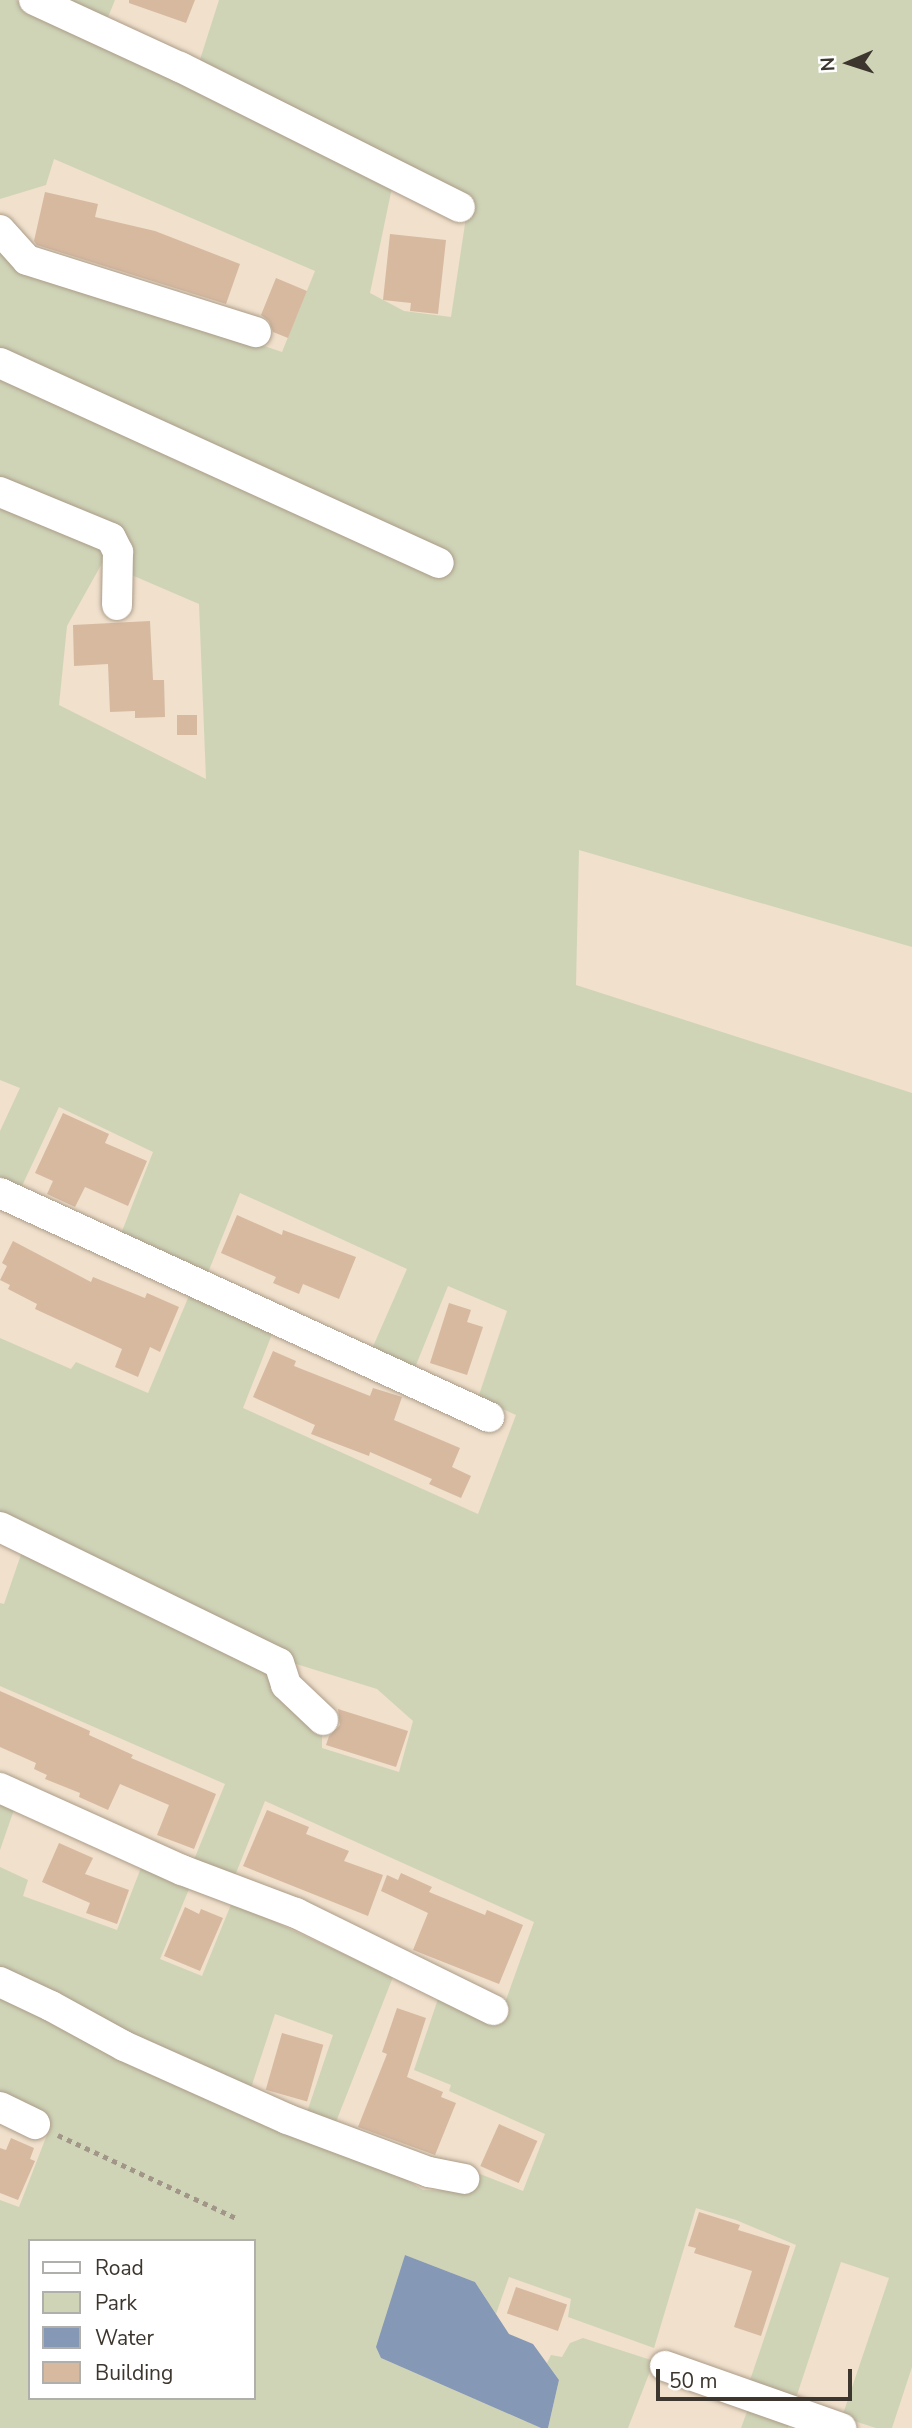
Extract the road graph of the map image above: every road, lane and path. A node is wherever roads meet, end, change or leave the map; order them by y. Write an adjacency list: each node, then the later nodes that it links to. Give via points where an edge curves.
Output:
1 (34, 0): 2 (street, via 180,67)
2 (460, 207)
3 (0, 230): 4 (street, via 27,260)
4 (256, 332)
5 (0, 363): 7 (street)
6 (0, 492): 8 (street, via 111,538 119,559)
7 (438, 563)
8 (117, 605)
9 (0, 1193): 10 (street)
10 (489, 1417)
11 (0, 1527): 12 (street, via 279,1663 286,1685)
12 (323, 1720)
13 (0, 1788): 15 (street, via 182,1870 296,1913)
14 (0, 1982): 18 (street, via 124,2046 287,2119 429,2172)
15 (493, 2010)
16 (0, 2107): 17 (street)
17 (35, 2124): 19 (path)
18 (464, 2179)
19 (238, 2219)
20 (665, 2366): 21 (street)
21 (841, 2428)

